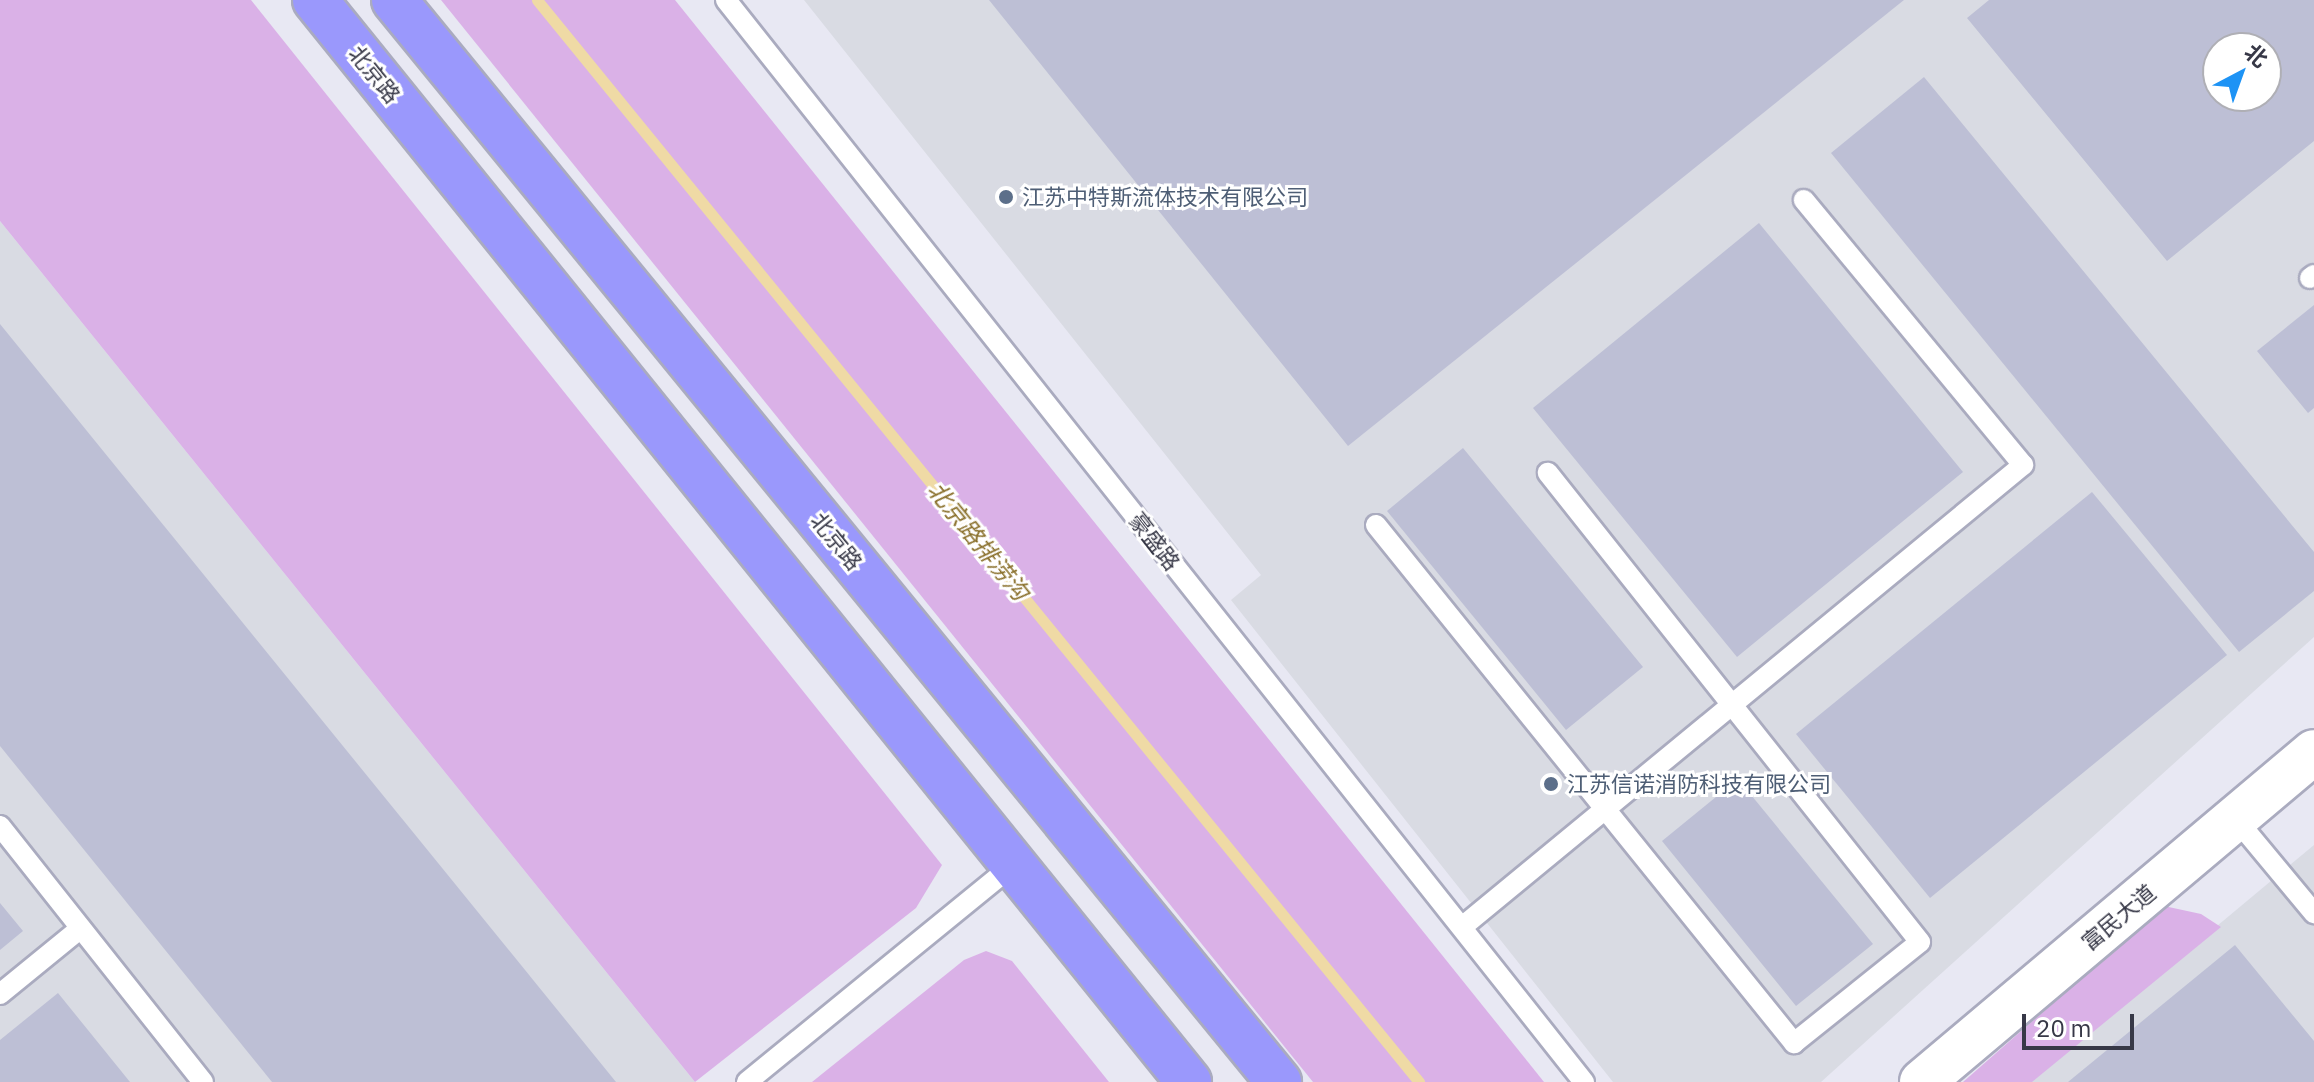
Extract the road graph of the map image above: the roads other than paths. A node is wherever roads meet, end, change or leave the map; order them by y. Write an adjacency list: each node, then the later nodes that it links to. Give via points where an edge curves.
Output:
1 (315, 0): 12 (main road, 北京路)
2 (394, 0): 20 (main road, 北京路)
3 (726, 0): 14 (lane, 豪盛路)
4 (1804, 200): 7 (lane, via 2023,465)
5 (1548, 473): 7 (lane)
6 (1376, 525): 9 (lane)
7 (1732, 705): 9 (lane); 9 (lane, via 1920,942 1794,1043)
8 (2314, 752): 10 (street, 富民大道)
9 (1605, 809): 14 (lane)
10 (2235, 818): 13 (lane); 22 (street, 富民大道)
11 (0, 826): 15 (lane)
12 (1013, 865): 18 (lane); 19 (main road, 北京路)
13 (2314, 913)
14 (1462, 927): 21 (lane, 豪盛路)
15 (81, 928): 16 (lane); 17 (lane)
16 (0, 994)
17 (203, 1082)
18 (747, 1082)
19 (1189, 1082)
20 (1279, 1082)
21 (1584, 1082)
22 (1922, 1082)

